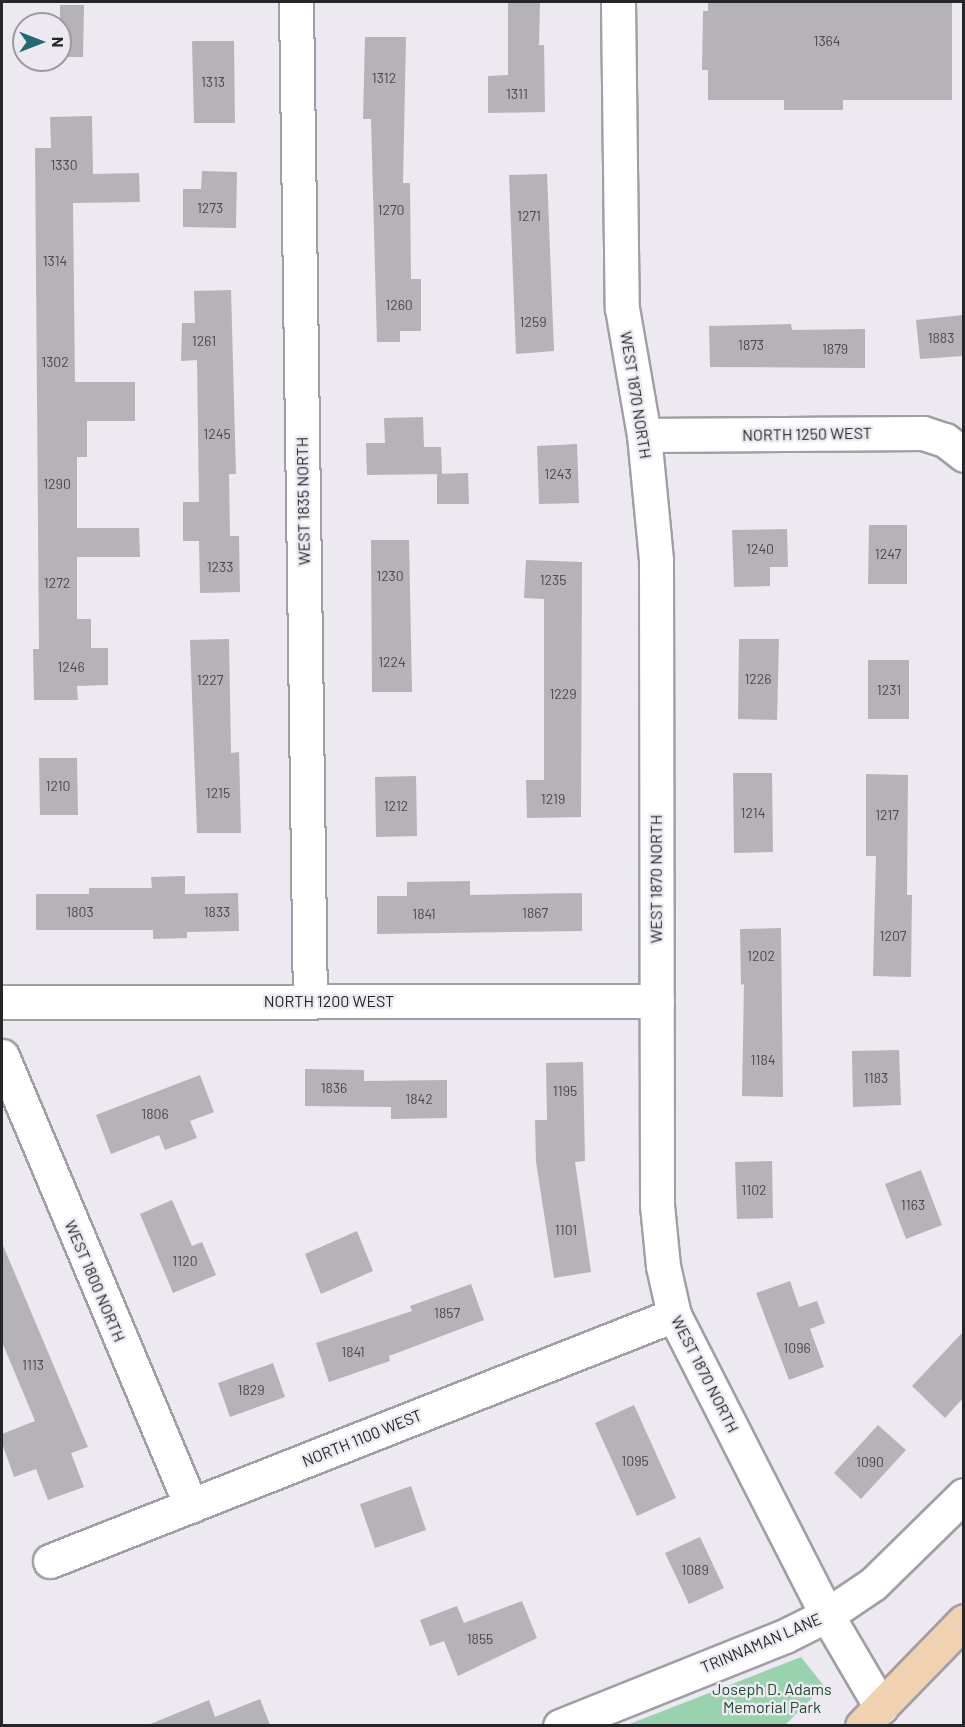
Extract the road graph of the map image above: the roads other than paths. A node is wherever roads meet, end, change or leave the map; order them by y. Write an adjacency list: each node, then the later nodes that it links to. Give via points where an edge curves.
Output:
1 (297, 2): 5 (street, WEST 1835 NORTH)
2 (618, 2): 3 (street, WEST 1870 NORTH, via 622,308)
3 (644, 435): 4 (street, NORTH 1250 WEST, via 922,433 945,440); 6 (street, WEST 1870 NORTH, via 656,560)
4 (963, 455)
5 (310, 1000): 6 (street, NORTH 1200 WEST); 7 (street, NORTH 1200 WEST)
6 (657, 1001): 9 (street, WEST 1870 NORTH, via 657,1205 663,1266)
7 (2, 1002)
8 (2, 1056): 11 (street, WEST 1800 NORTH)
9 (674, 1315): 11 (street, NORTH 1100 WEST); 13 (street, WEST 1870 NORTH)
10 (963, 1495): 13 (street, TRINNAMAN LANE, via 873,1584)
11 (191, 1506): 12 (street, NORTH 1100 WEST)
12 (50, 1561)
13 (827, 1615): 15 (street, WEST 1870 NORTH); 16 (street, TRINNAMAN LANE, via 785,1636)
14 (963, 1621): 15 (main road)
15 (871, 1716)
16 (560, 1725)

